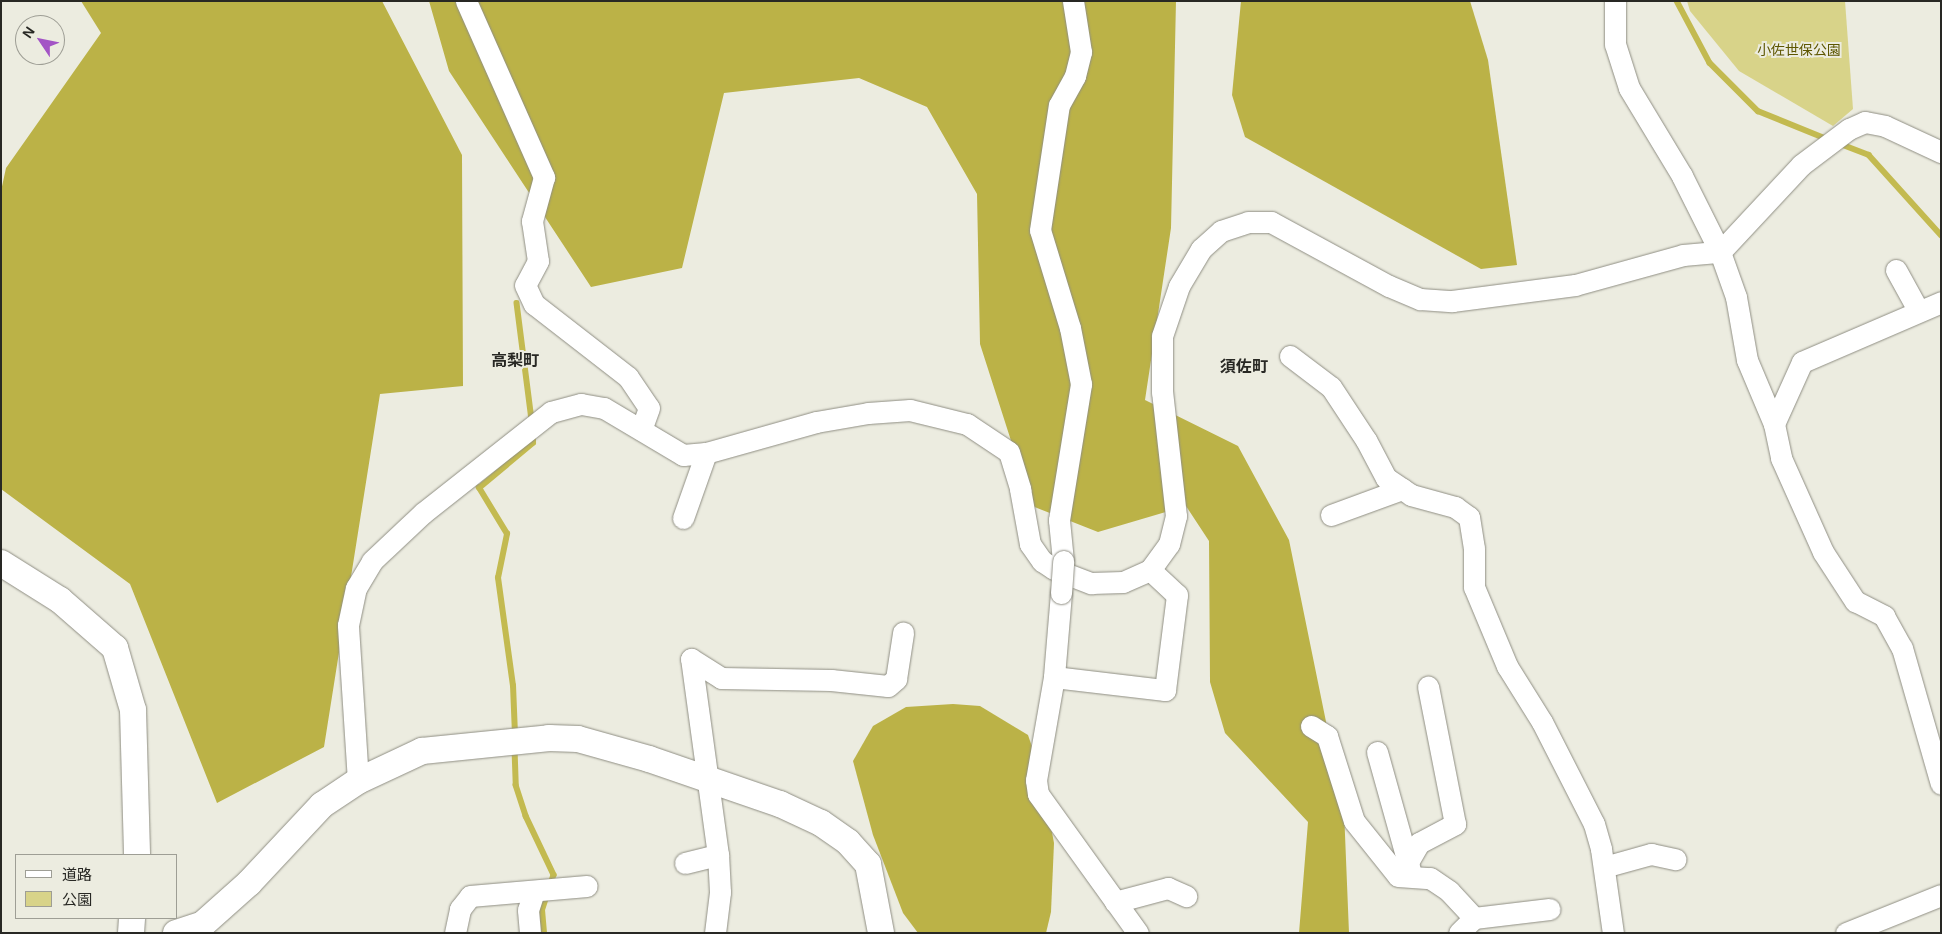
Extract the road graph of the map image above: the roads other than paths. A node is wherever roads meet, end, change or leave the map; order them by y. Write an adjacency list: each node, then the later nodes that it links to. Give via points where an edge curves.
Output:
1 (466, 1): 11 (street, via 544,176 532,220 538,261 525,285 534,304 628,377 649,408)
2 (1074, 1): 19 (street, bridge, via 1081,52 1075,76 1059,106 1040,230 1070,328 1081,384 1059,520 1063,561)
3 (1615, 1): 5 (street, via 1615,44 1629,88 1682,176)
4 (1941, 152): 5 (street, via 1885,126 1865,122 1845,132 1801,165)
5 (1720, 252): 10 (street, via 1736,297 1746,360); 17 (street, via 1683,255 1576,285 1452,301 1420,298 1389,286 1271,222 1248,222 1221,231 1200,249 1179,286 1162,336 1162,392 1176,516 1169,544)
6 (1896, 270): 8 (street)
7 (1941, 302): 8 (street)
8 (1918, 310): 10 (street, via 1802,362)
9 (1290, 356): 13 (street, via 1331,388 1366,440 1386,478)
10 (1774, 424): 25 (street, via 1781,458 1823,552 1855,601 1884,616 1902,648)
11 (641, 430): 12 (street, via 683,454); 24 (street, via 597,407 581,404 551,412 423,513 372,561 356,588 348,625)
12 (706, 453): 15 (street); 17 (street, via 816,422 868,413 910,410 967,424 1009,452 1030,544 1042,561 1091,583 1123,582)
13 (1402, 489): 14 (street); 30 (street, via 1411,495 1455,507 1469,516 1474,548 1474,587 1507,666 1542,722 1594,824)
14 (1331, 515)
15 (683, 518)
16 (1, 563): 26 (street, via 60,600 115,648 133,710)
17 (1150, 570): 19 (street, via 1177,595 1165,690)
18 (904, 633): 23 (street, via 896,679 888,686 831,680 721,678 691,659)
19 (1054, 677): 36 (street, via 1036,780 1038,794)
20 (1428, 687): 31 (street, via 1455,824 1419,843)
21 (1311, 726): 31 (street, via 1327,736 1354,821 1398,876)
22 (1377, 752): 31 (street)
23 (709, 780): 24 (street, via 578,739 501,741 422,751); 27 (street); 46 (street, via 780,804 821,823 848,842 868,864)
24 (358, 781): 40 (street, via 322,805)
25 (1941, 784)
26 (137, 854)
27 (718, 855): 29 (street); 45 (street, via 720,892)
28 (1674, 859): 30 (street, via 1651,854 1636,861)
29 (685, 863)
30 (1604, 867): 49 (street)
31 (1410, 869): 38 (street, via 1449,891)
32 (587, 886): 33 (street)
33 (534, 891): 43 (street, via 470,896 460,909); 44 (street, via 528,910)
34 (1941, 894): 50 (street)
35 (1186, 896): 36 (street, via 1168,888)
36 (1115, 902): 47 (street)
37 (1549, 909): 38 (street)
38 (1474, 918): 48 (street)
39 (132, 919): 41 (street)
40 (207, 928): 42 (street)
41 (131, 933)
42 (176, 933)
43 (455, 933)
44 (530, 933)
45 (715, 933)
46 (881, 933)
47 (1138, 933)
48 (1459, 933)
49 (1613, 933)
50 (1846, 933)

